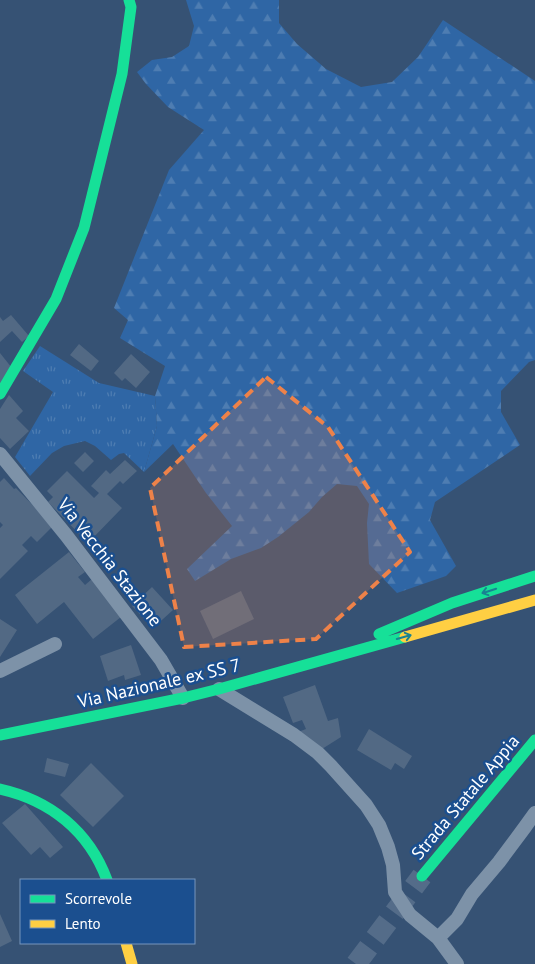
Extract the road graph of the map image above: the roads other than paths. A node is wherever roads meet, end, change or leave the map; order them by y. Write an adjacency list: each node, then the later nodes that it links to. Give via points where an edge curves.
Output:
1 (130, 0): 2 (street, via 122,74 84,228 56,299)
2 (0, 394)
3 (0, 454): 10 (street, Via Vecchia Stazione, via 161,660)
4 (535, 576): 7 (street, Via Nazionale ex SS 7, one-way to 7, via 452,603)
5 (535, 600): 7 (street, Via Nazionale ex SS 7, one-way to 5)
6 (55, 644): 8 (street)
7 (324, 660): 9 (street, Via Nazionale ex SS 7)
8 (0, 671)
9 (219, 689): 10 (street, Via Nazionale ex SS 7); 17 (street, via 312,749 366,805 388,847 395,892 410,915)
10 (183, 698): 11 (street, Via Nazionale ex SS 7)
11 (0, 735)
12 (535, 740): 15 (street, Strada Statale Appia)
13 (0, 789): 16 (street, via 42,803 66,820 92,850)
14 (535, 813): 17 (street, via 472,894 457,919)
15 (422, 876)
16 (107, 879)
17 (438, 938): 20 (street)
18 (126, 944): 19 (street)
19 (132, 964)
20 (457, 964)

